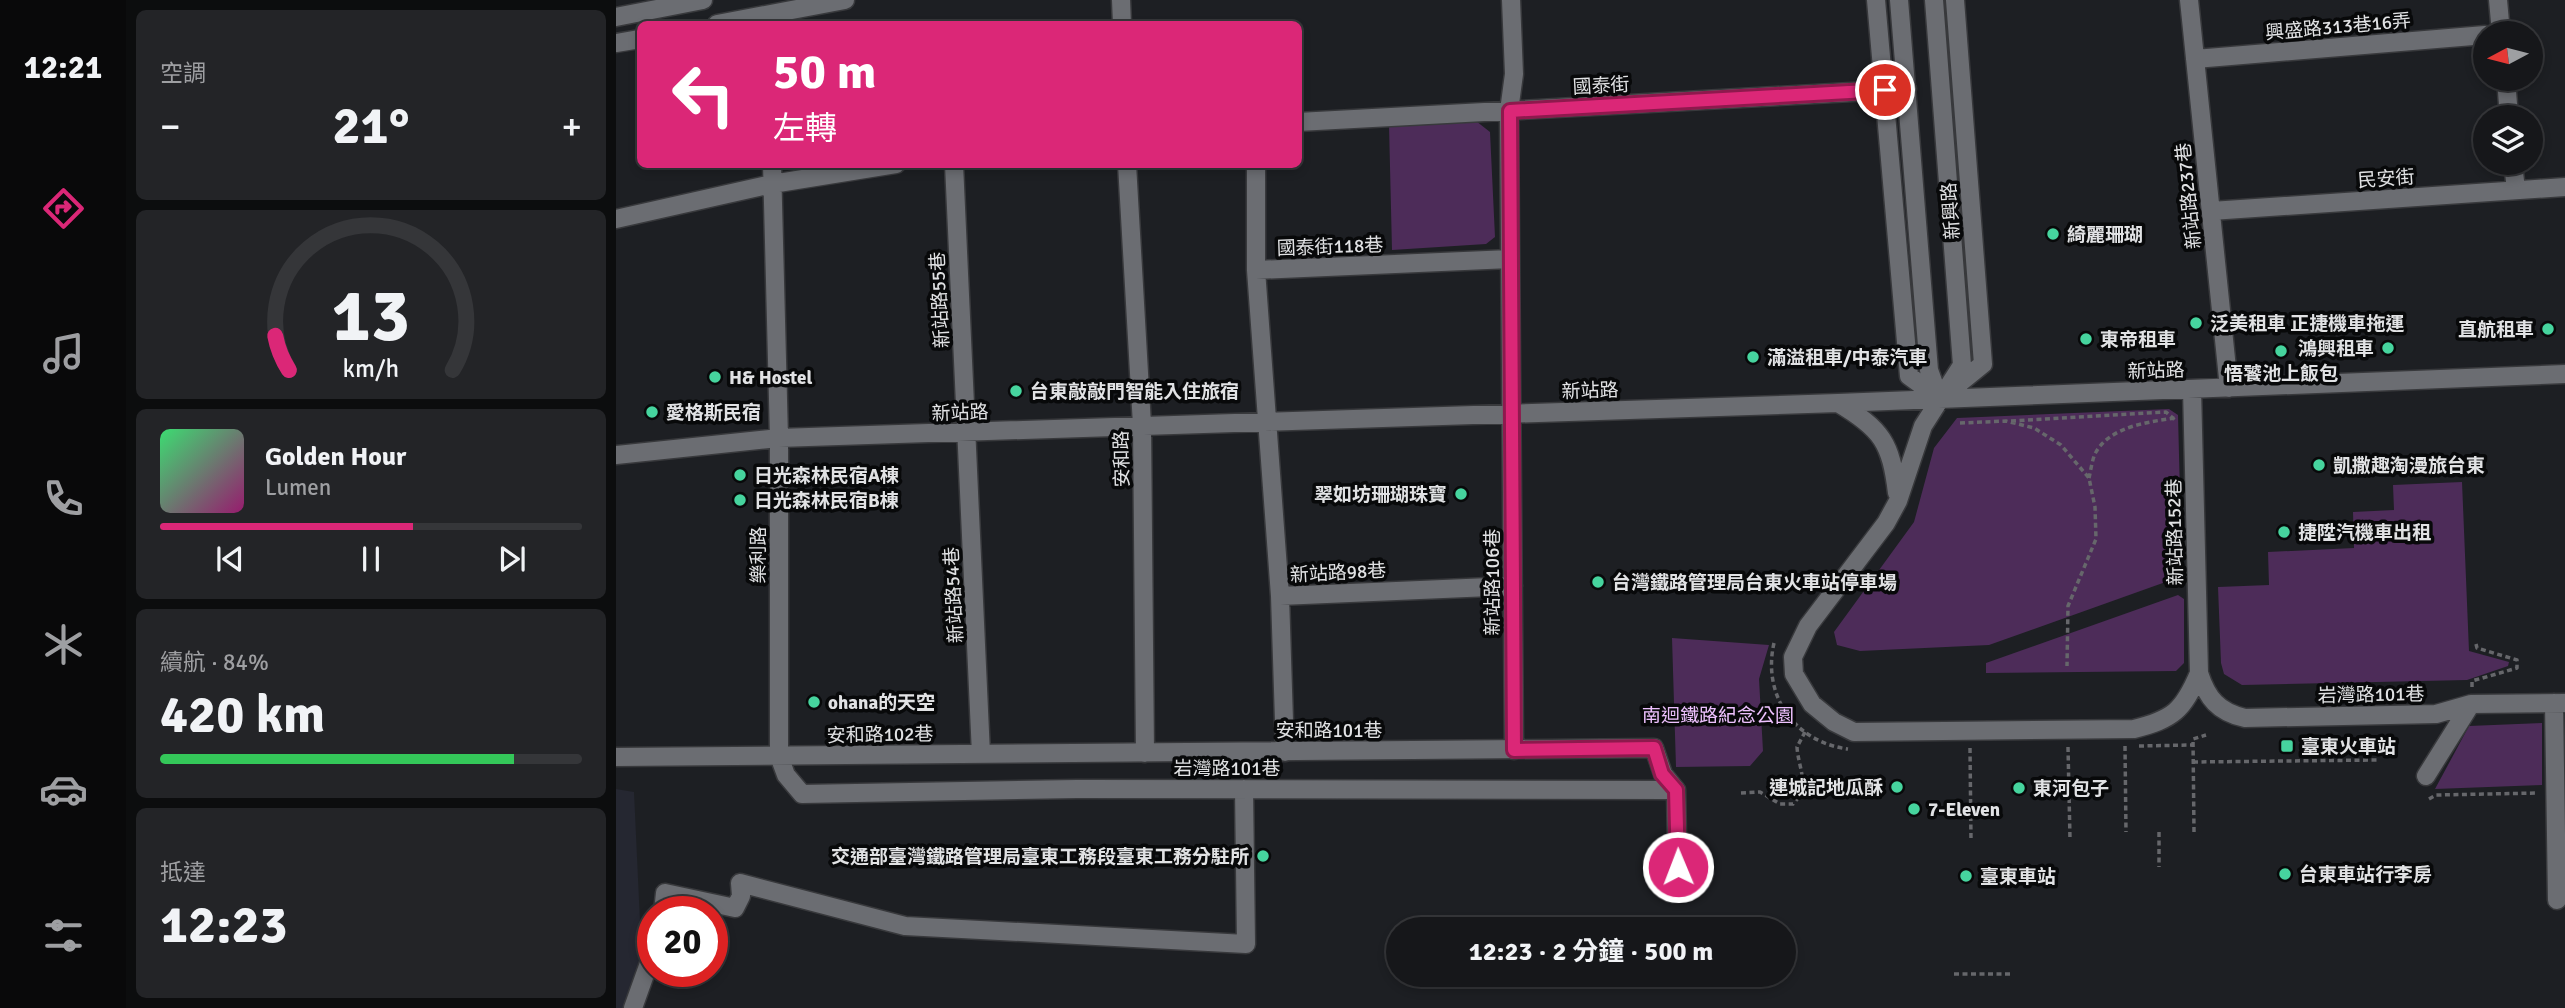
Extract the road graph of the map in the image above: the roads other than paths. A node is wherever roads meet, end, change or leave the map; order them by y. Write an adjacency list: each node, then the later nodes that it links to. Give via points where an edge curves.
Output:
1 (703, 0): 12 (street)
2 (845, 0): 11 (street)
3 (1121, 0): 14 (street)
4 (1511, 0): 24 (street, 新站路106巷, via 1514,74)
5 (1876, 0): 23 (street)
6 (1899, 0): 22 (street, 新興路)
7 (1934, 0): 21 (street, 新興路)
8 (1955, 0): 20 (street, 新興路)
9 (2189, 0): 19 (street, 新站路237巷)
10 (2498, 0): 15 (street)
11 (775, 13): 13 (street)
12 (616, 17)
13 (733, 21)
14 (1122, 21)
15 (2500, 21)
16 (2473, 36): 19 (street, 興盛路313巷16弄)
17 (637, 39): 18 (street)
18 (616, 43)
19 (2195, 59): 35 (street, 新站路237巷)
20 (1962, 85): 21 (street); 42 (street, 新興路, via 1983,365)
21 (1942, 86): 42 (street, 新興路, via 1962,365)
22 (1907, 89): 23 (street, 國泰街); 42 (street, 新興路, via 1929,369)
23 (1885, 90): 24 (street, 國泰街); 42 (street, via 1909,376)
24 (1510, 111): 25 (street, 國泰街); 37 (street, 新站路106巷)
25 (1302, 122)
26 (772, 168): 32 (street, 樂利路)
27 (871, 168): 32 (street)
28 (954, 168): 47 (street, 新站路55巷)
29 (1127, 168): 46 (street, 安和路)
30 (1256, 168): 38 (street, 國泰街118巷)
31 (2514, 175): 34 (street)
32 (772, 184): 36 (street); 48 (street, 樂利路)
33 (2565, 187): 34 (street, 民安街)
34 (2516, 190): 35 (street, 民安街)
35 (2211, 211): 40 (street, 新站路237巷)
36 (616, 219)
37 (1510, 259): 38 (street, 國泰街118巷); 44 (street, 新站路106巷)
38 (1256, 270): 45 (street)
39 (2565, 374): 40 (street, 新站路)
40 (2230, 388): 41 (street, 新站路)
41 (2192, 389): 42 (street, 新站路); 53 (street, 新站路152巷)
42 (1939, 398): 43 (street, 新站路); 50 (street, 新興路, via 1919,436)
43 (1838, 403): 44 (street, 新站路); 50 (street, via 1861,416 1885,439)
44 (1511, 414): 45 (street, 新站路); 51 (street, 新站路106巷)
45 (1267, 422): 46 (street, 新站路); 52 (street)
46 (1142, 425): 47 (street, 新站路); 58 (street, 安和路)
47 (966, 433): 48 (street, 新站路); 59 (street, 新站路54巷)
48 (779, 438): 49 (street, 新站路); 60 (street, 樂利路)
49 (616, 455)
50 (1898, 501): 53 (street, 新興路, via 1808,626 1793,657 1794,674 1812,704 1834,722 1854,732 2134,729 2162,722 2179,710)
51 (1513, 586): 52 (street, 新站路98巷); 56 (street, 新站路106巷)
52 (1280, 596): 57 (street, 新站路98巷)
53 (2199, 673): 54 (street, 岩灣路101巷, via 2205,692 2218,708 2245,718 2436,714)
54 (2472, 695): 55 (street, 岩灣路101巷); 63 (street)
55 (2560, 703): 69 (street)
56 (1514, 750): 57 (street, 安和路101巷); 65 (street, 安和路101巷, via 1654,748 1662,774)
57 (1285, 752): 58 (street, 安和路101巷)
58 (1145, 753): 59 (street, 安和路102巷)
59 (981, 754): 60 (street, 安和路102巷)
60 (779, 756): 61 (street, 安和路102巷); 62 (street, 樂利路)
61 (616, 757)
62 (786, 775): 64 (street, 岩灣路101巷, via 802,794)
63 (2426, 776)
64 (1244, 789): 65 (street, 岩灣路101巷); 70 (street, via 1246,944 905,926 740,883 741,896 735,908)
65 (1676, 790): 66 (street)
66 (1678, 893)
67 (665, 896): 68 (street, via 665,892)
68 (682, 896)
69 (2557, 901)
70 (728, 906)
71 (640, 987): 72 (street)
72 (633, 1008)

